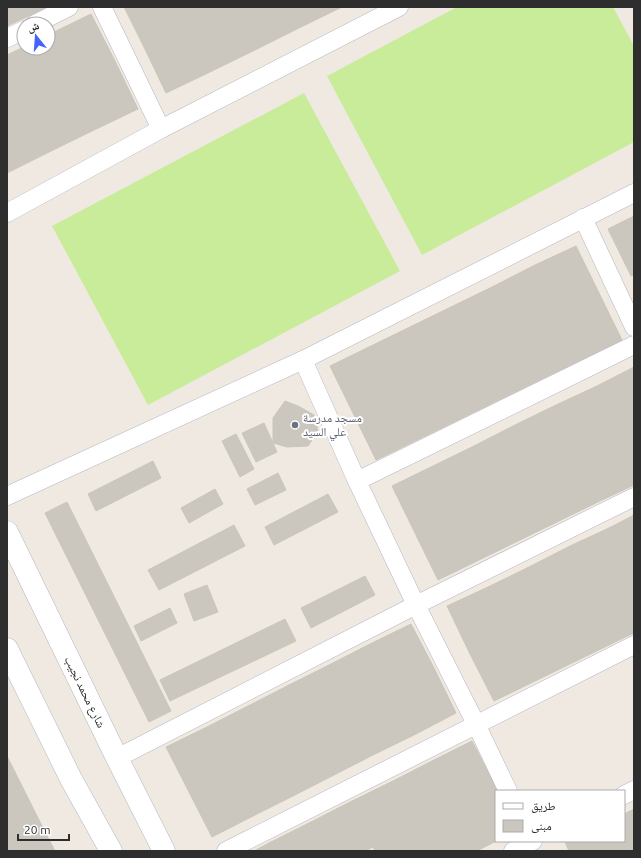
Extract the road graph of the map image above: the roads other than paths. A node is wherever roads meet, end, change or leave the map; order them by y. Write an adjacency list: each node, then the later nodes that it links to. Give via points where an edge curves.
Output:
1 (69, 7): 4 (street)
2 (102, 7): 5 (street)
3 (399, 7): 5 (street)
4 (51, 16)
5 (161, 129): 7 (street)
6 (634, 193): 8 (street)
7 (7, 213)
8 (583, 218): 9 (street); 11 (street)
9 (634, 327)
10 (634, 345): 12 (street)
11 (303, 360): 12 (street); 13 (street)
12 (356, 481): 16 (street)
13 (7, 496)
14 (634, 497): 16 (street)
15 (7, 532): 21 (main road, شارع محمد نجيب)
16 (416, 605): 20 (street); 21 (street)
17 (634, 645): 20 (street)
18 (7, 649): 19 (main road)
19 (12, 671): 26 (main road)
20 (476, 724): 22 (street); 28 (street)
21 (117, 758): 27 (main road, شارع محمد نجيب)
22 (508, 790)
23 (634, 790): 24 (street)
24 (625, 794)
25 (532, 844): 29 (street)
26 (111, 851)
27 (164, 851)
28 (226, 851)
29 (513, 851)

